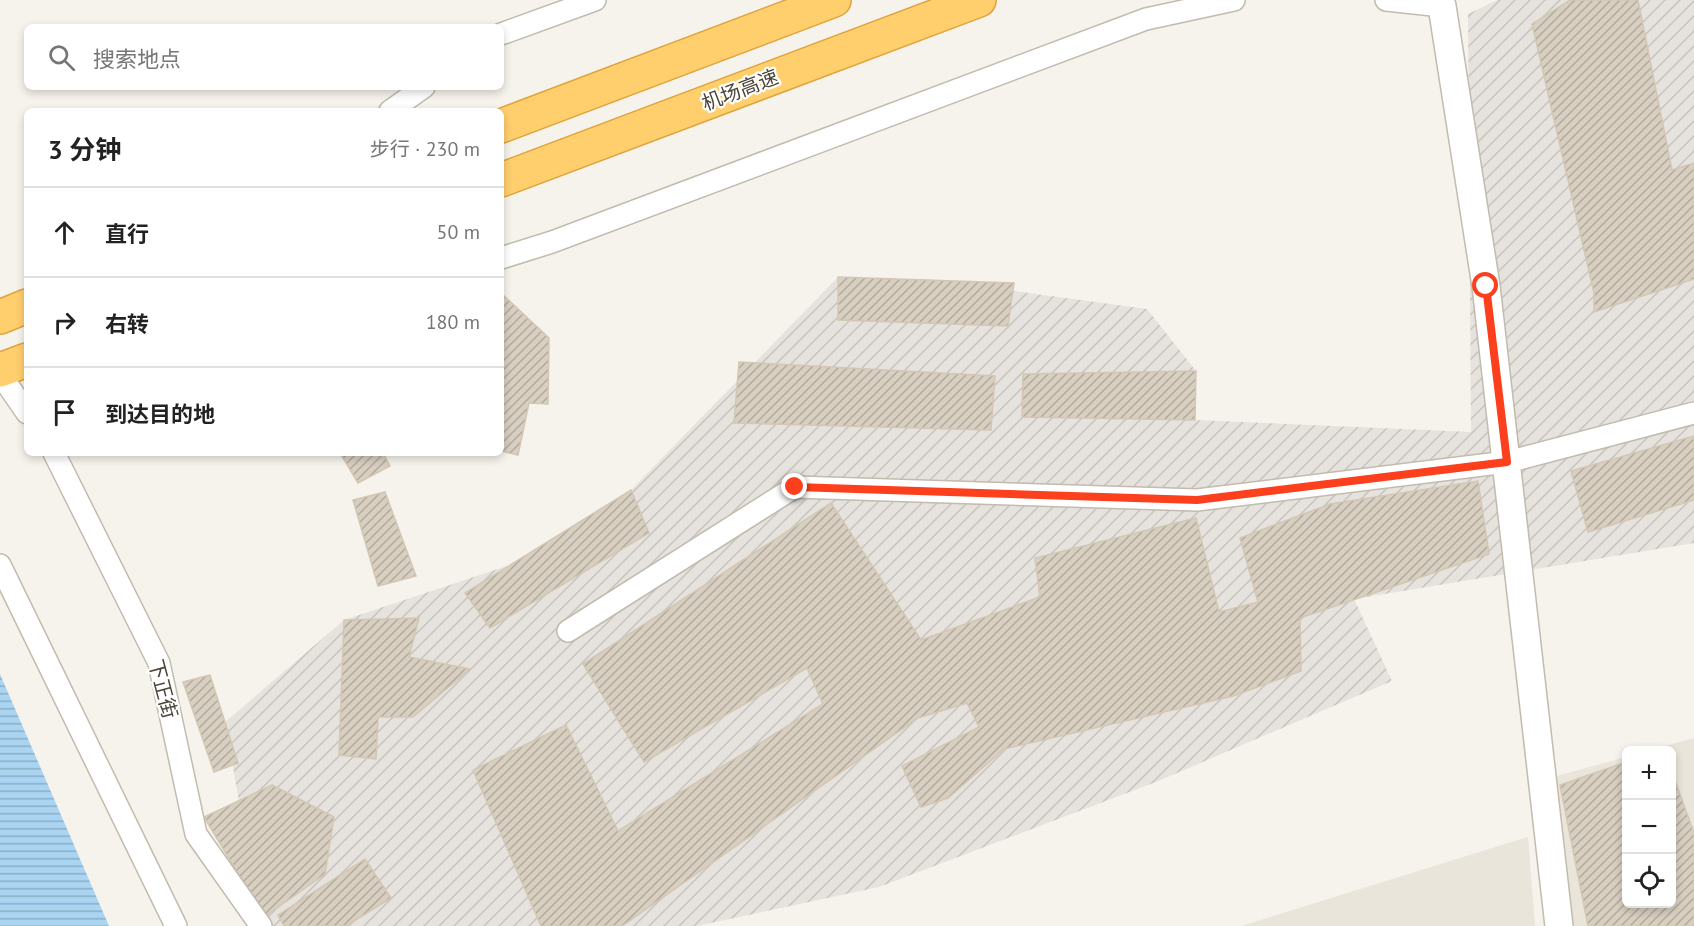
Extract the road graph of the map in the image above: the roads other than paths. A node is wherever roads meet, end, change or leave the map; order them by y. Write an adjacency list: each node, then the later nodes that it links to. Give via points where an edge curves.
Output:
1 (595, 0): 7 (street)
2 (834, 0): 10 (highway)
3 (979, 0): 11 (highway, 机场高速)
4 (1233, 0): 12 (street, via 1146,19)
5 (1386, 0): 6 (street)
6 (1445, 2): 20 (street)
7 (504, 33)
8 (420, 90): 9 (street)
9 (394, 108)
10 (504, 125)
11 (504, 179)
12 (504, 257)
13 (24, 307): 14 (highway)
14 (0, 317)
15 (24, 361): 16 (highway)
16 (0, 372): 17 (street)
17 (24, 408)
18 (1694, 413): 20 (street)
19 (56, 456): 24 (street, 下正街, via 159,663 196,834)
20 (1507, 462): 22 (street, via 1197,500 795,487); 25 (street)
21 (0, 565): 23 (street)
22 (568, 631)
23 (176, 926)
24 (261, 926)
25 (1559, 926)

